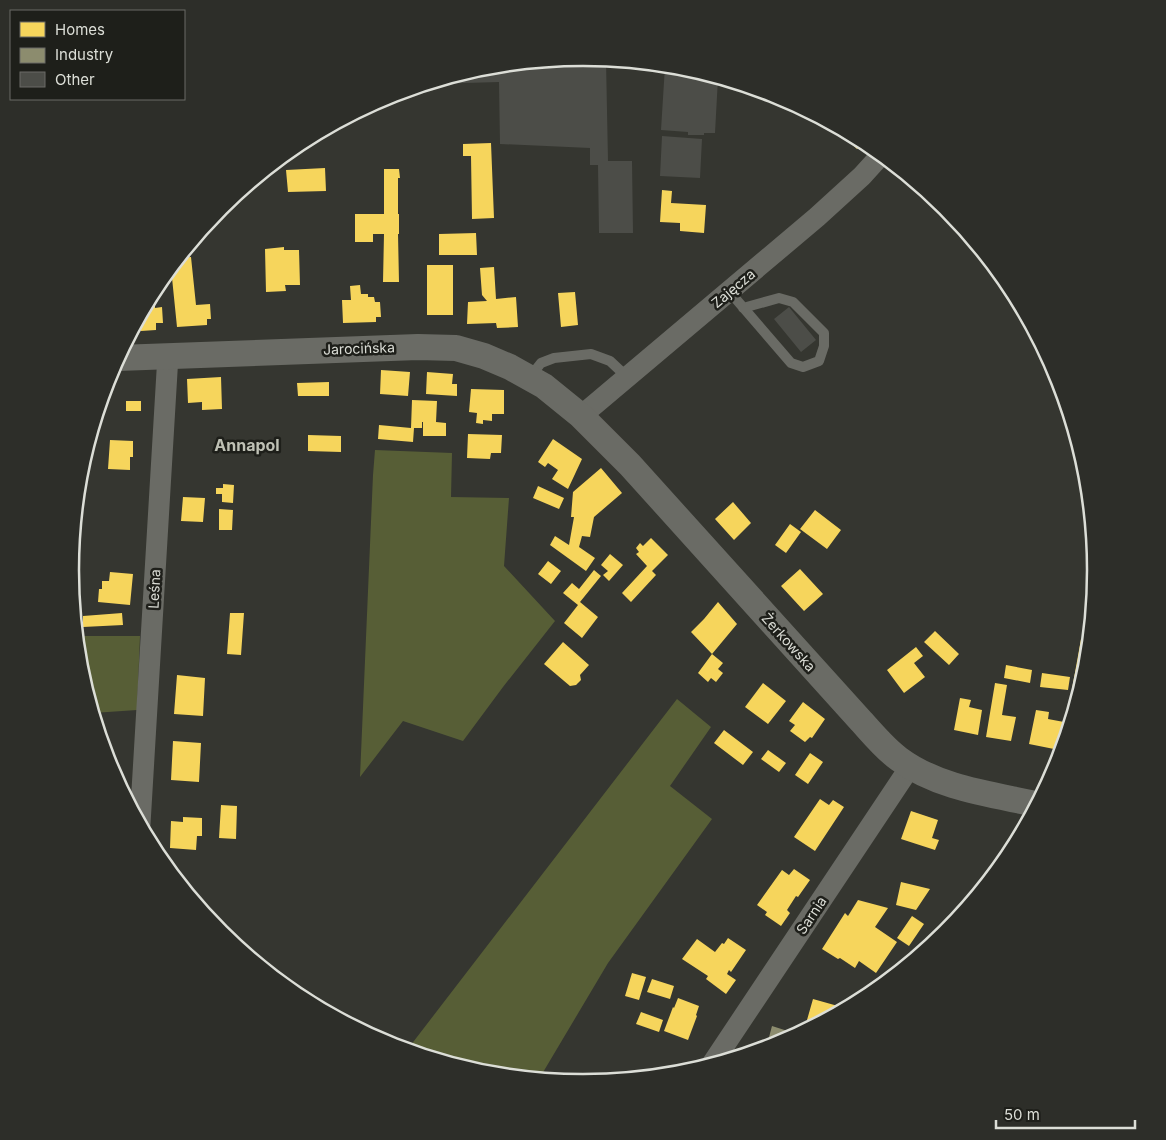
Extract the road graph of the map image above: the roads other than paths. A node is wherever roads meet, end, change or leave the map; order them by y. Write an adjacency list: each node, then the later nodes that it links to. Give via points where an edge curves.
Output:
1 (876, 160): 2 (street, Zajęcza, via 817,217)
2 (729, 291): 3 (lane); 6 (street, Zajęcza)
3 (743, 308): 3 (lane, via 792,363 803,367 819,361 824,332 793,302 779,298)
4 (168, 355): 5 (street, Jarocińska); 7 (street, Jarocińska, via 456,348 493,360); 11 (street, Leśna)
5 (126, 357)
6 (627, 377): 7 (lane, via 610,361 591,354 554,358 541,363); 8 (street, Zajęcza)
7 (530, 378): 8 (street, Jarocińska)
8 (581, 416): 9 (street, Żerkowska, via 630,465 860,721)
9 (910, 767): 10 (street, Żerkowska, via 944,783); 12 (street, Sarnia)
10 (1030, 803)
11 (141, 811)
12 (718, 1056)

